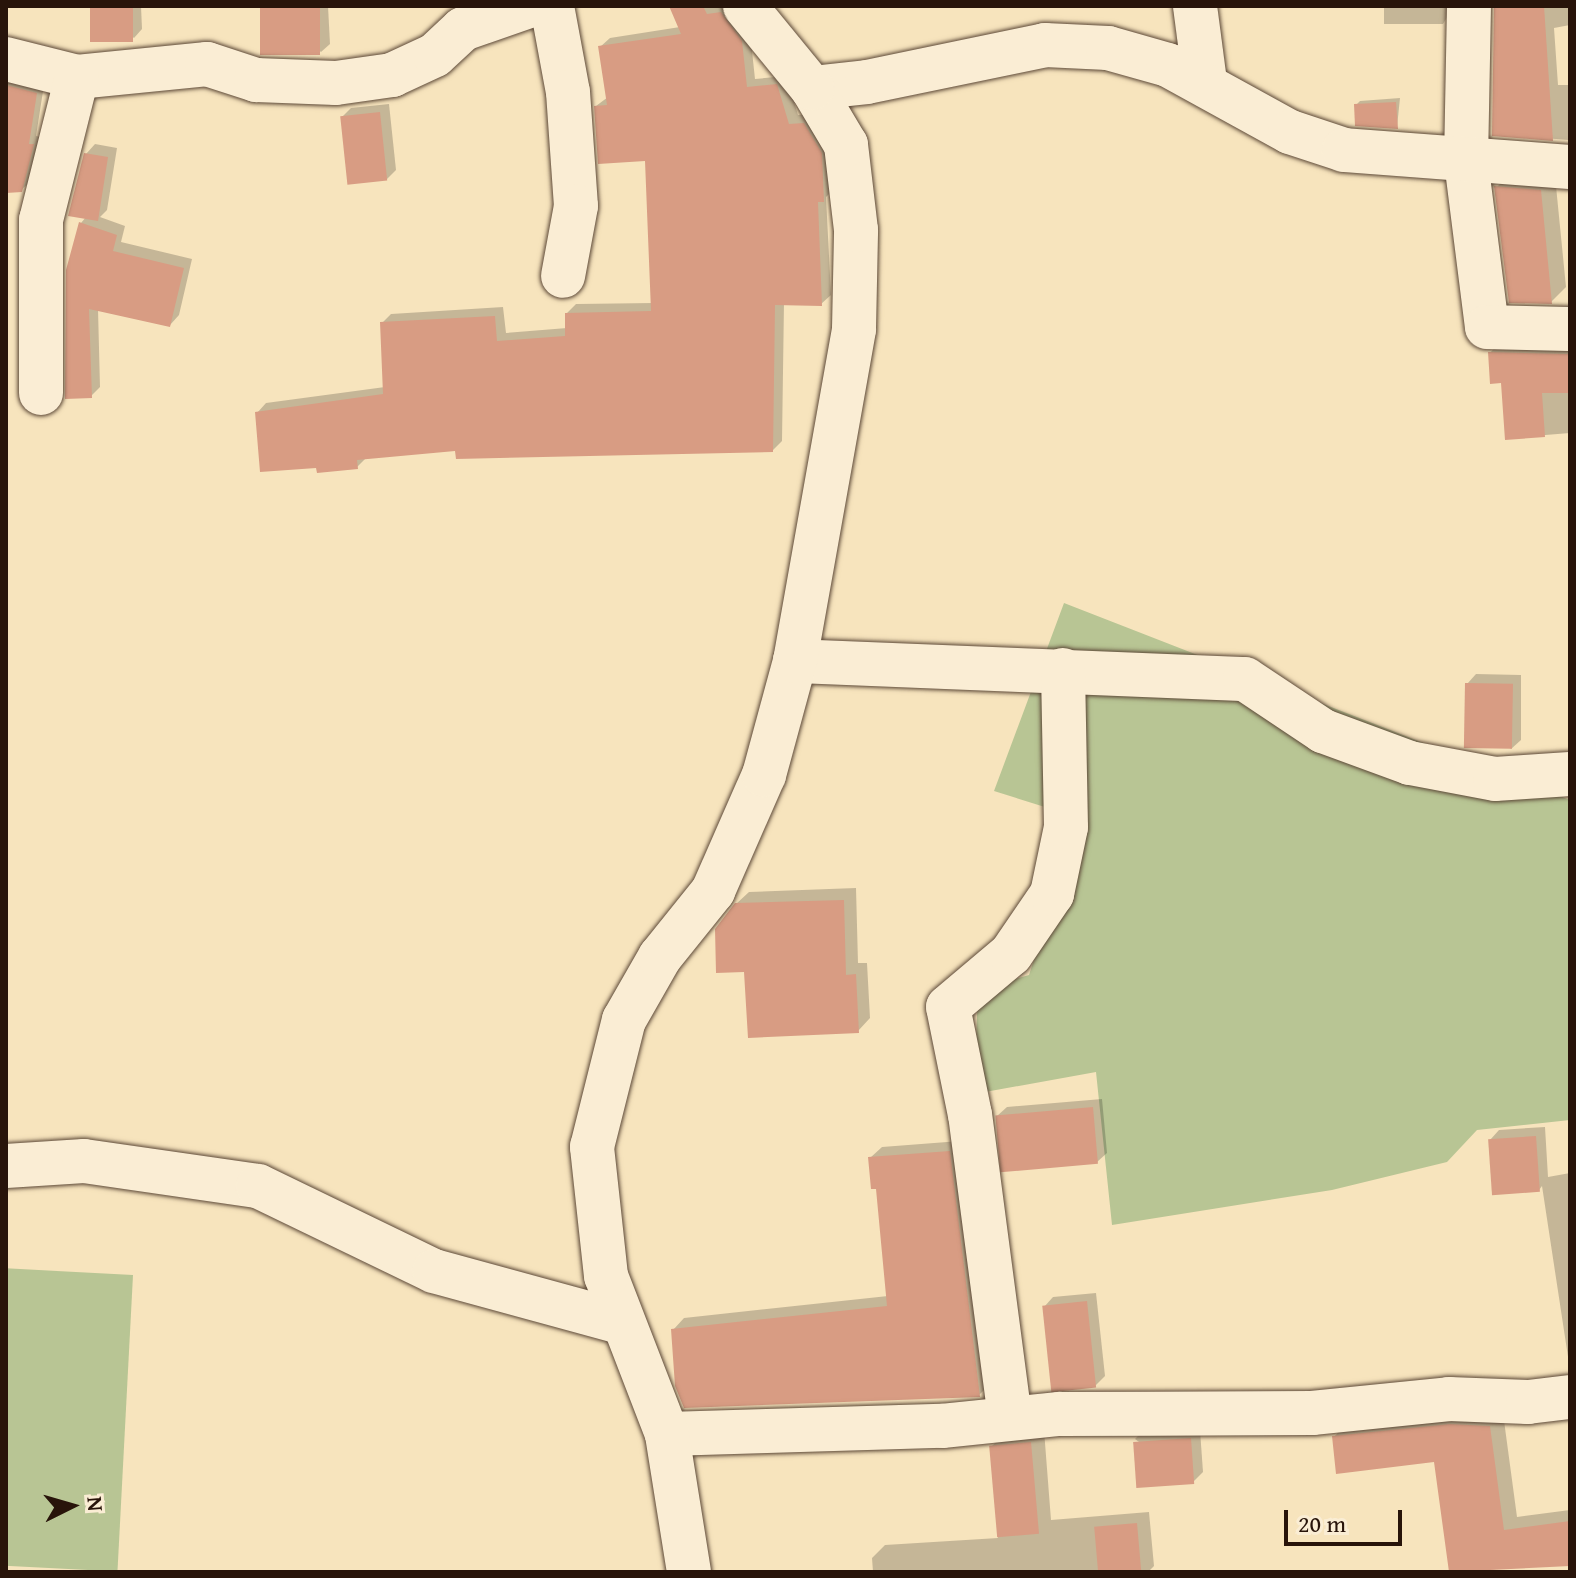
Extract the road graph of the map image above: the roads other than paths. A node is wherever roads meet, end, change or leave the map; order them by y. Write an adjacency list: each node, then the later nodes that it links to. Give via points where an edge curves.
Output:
1 (529, 6): 7 (street, via 463,29 435,55 392,75 336,83 256,80 207,64)
2 (552, 6): 12 (street, via 568,92 576,206)
3 (745, 6): 9 (street)
4 (1195, 6): 8 (street)
5 (1469, 6): 10 (street)
6 (6, 59): 7 (street)
7 (77, 77): 14 (street, via 41,220)
8 (1205, 82): 9 (street, via 1108,48 1045,45 867,82); 10 (street, via 1290,132 1344,150)
9 (812, 88): 15 (street, via 846,145 856,230 854,329)
10 (1466, 161): 11 (street); 13 (street, via 1487,327)
11 (1570, 167)
12 (563, 276)
13 (1570, 329)
14 (41, 393)
15 (795, 661): 16 (street); 19 (street, via 764,775 737,843 713,891 660,957 624,1020 603,1090 592,1147 597,1226)
16 (1063, 670): 17 (street, via 1245,679 1323,731 1410,763 1495,779); 21 (street, via 1066,827 1052,894 1011,954 948,1007 970,1115)
17 (1570, 774)
18 (6, 1166): 19 (street, via 84,1161 258,1186 434,1271)
19 (620, 1322): 22 (street)
20 (1570, 1397): 21 (street, via 1528,1402 1449,1399 1312,1413)
21 (1010, 1418): 22 (street, via 942,1426)
22 (667, 1434): 23 (street)
23 (689, 1572)

